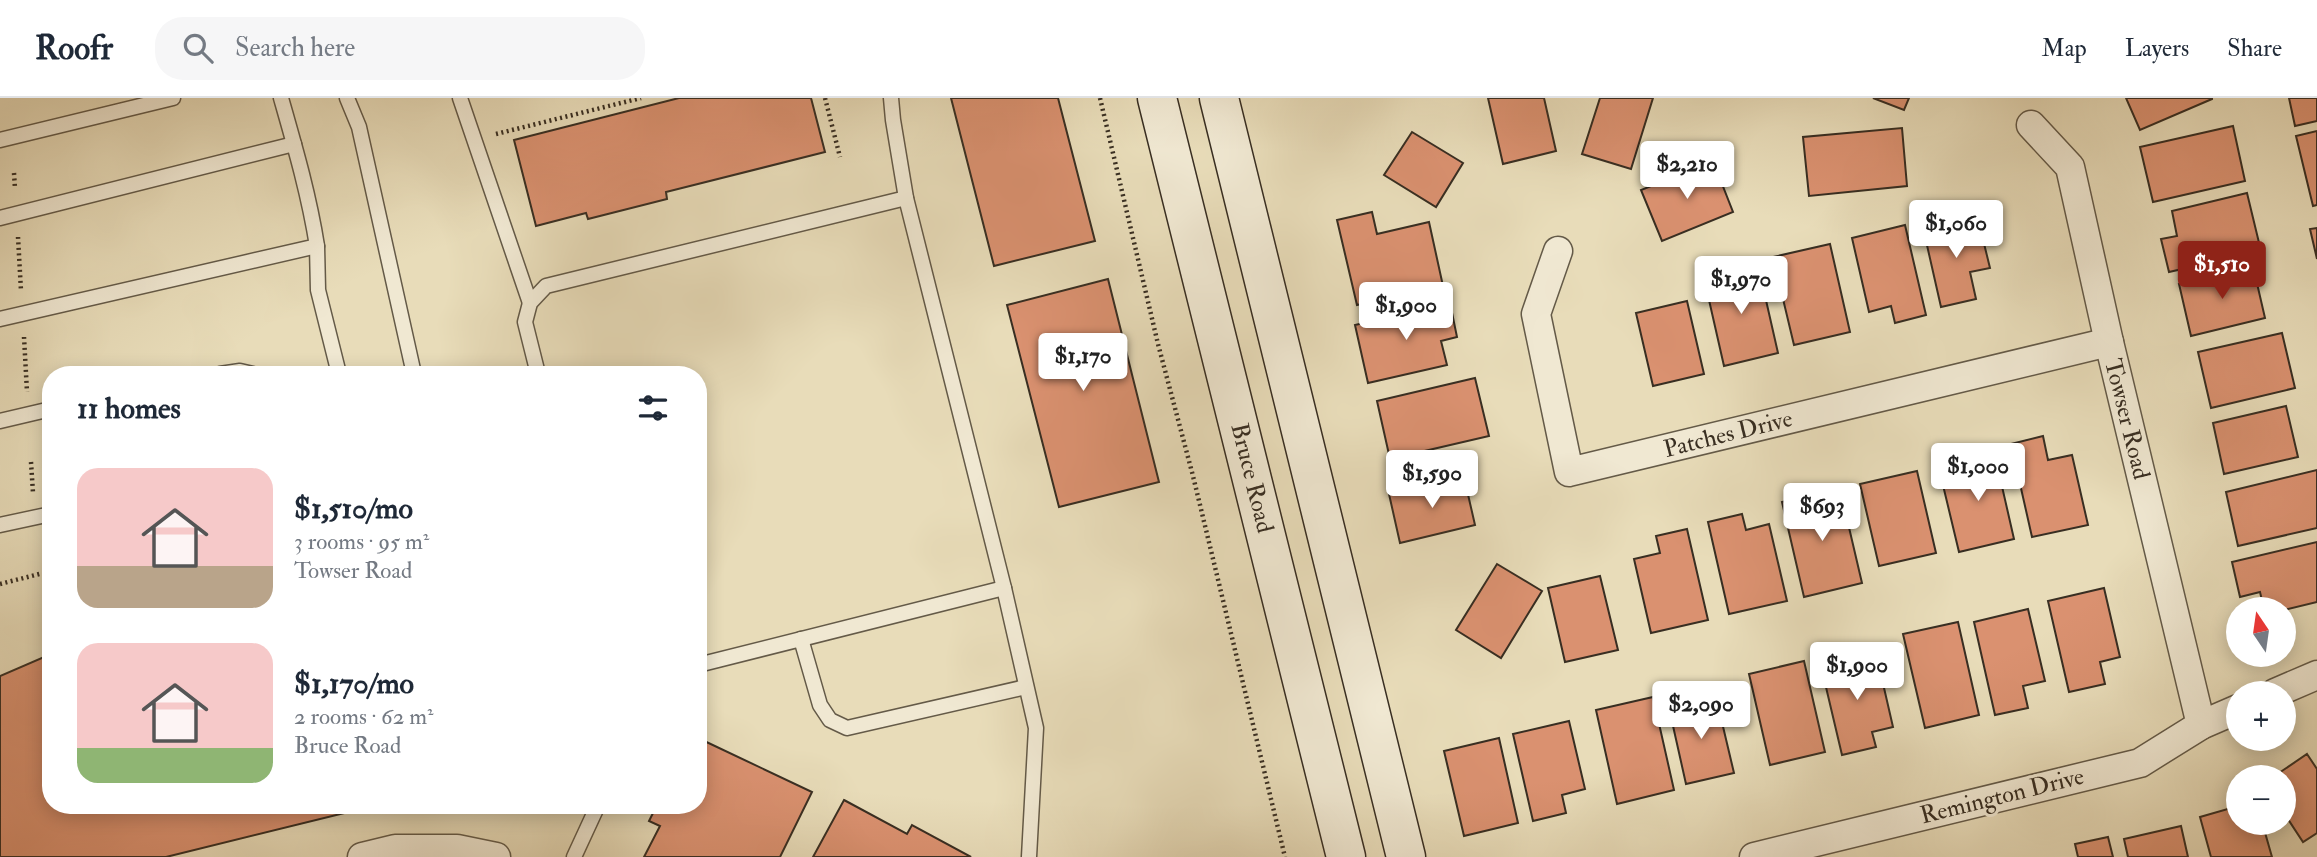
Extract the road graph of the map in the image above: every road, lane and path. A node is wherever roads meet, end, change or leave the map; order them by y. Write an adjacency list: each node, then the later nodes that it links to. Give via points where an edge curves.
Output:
1 (173, 98): 12 (lane)
2 (281, 98): 14 (lane)
3 (347, 98): 29 (lane, via 359,127)
4 (460, 98): 13 (lane)
5 (641, 98): 13 (path)
6 (825, 98): 15 (path)
7 (891, 98): 18 (lane)
8 (1100, 98): 53 (path)
9 (1157, 98): 54 (street, Bruce Road)
10 (1219, 98): 55 (street)
11 (2031, 125): 27 (street, Towser Road, via 2070,167)
12 (0, 139)
13 (474, 139): 24 (lane)
14 (294, 144): 19 (lane); 21 (lane)
15 (840, 157)
16 (15, 173): 17 (path)
17 (16, 193)
18 (906, 198): 24 (lane, via 546,286); 40 (lane)
19 (0, 218)
20 (18, 233): 23 (path)
21 (317, 246): 25 (lane); 28 (lane, via 318,290)
22 (1558, 251): 27 (street, Patches Drive, via 1536,314 1569,472)
23 (21, 292)
24 (530, 303): 30 (lane, via 525,322)
25 (0, 319)
26 (24, 336): 31 (path)
27 (2109, 342): 47 (street, Towser Road)
28 (336, 366)
29 (412, 366)
30 (536, 366)
31 (27, 396)
32 (42, 411): 33 (lane)
33 (0, 421)
34 (31, 462): 35 (path)
35 (33, 498)
36 (42, 516): 37 (lane)
37 (0, 525)
38 (42, 573): 39 (path)
39 (0, 584)
40 (1004, 588): 41 (lane); 45 (lane)
41 (801, 639): 42 (lane); 45 (lane, via 820,705 831,720 847,728)
42 (707, 663)
43 (2317, 675): 44 (street)
44 (2296, 684)
45 (1026, 687): 52 (lane, via 1036,729)
46 (2226, 715): 47 (street, Remington Drive)
47 (2201, 726): 56 (street, Remington Drive, via 2140,763)
48 (594, 814): 51 (lane)
49 (362, 857): 50 (street, via 395,849 457,849)
50 (496, 857)
51 (574, 857)
52 (1029, 857)
53 (1285, 857)
54 (1346, 857)
55 (1406, 857)
56 (1754, 857)

